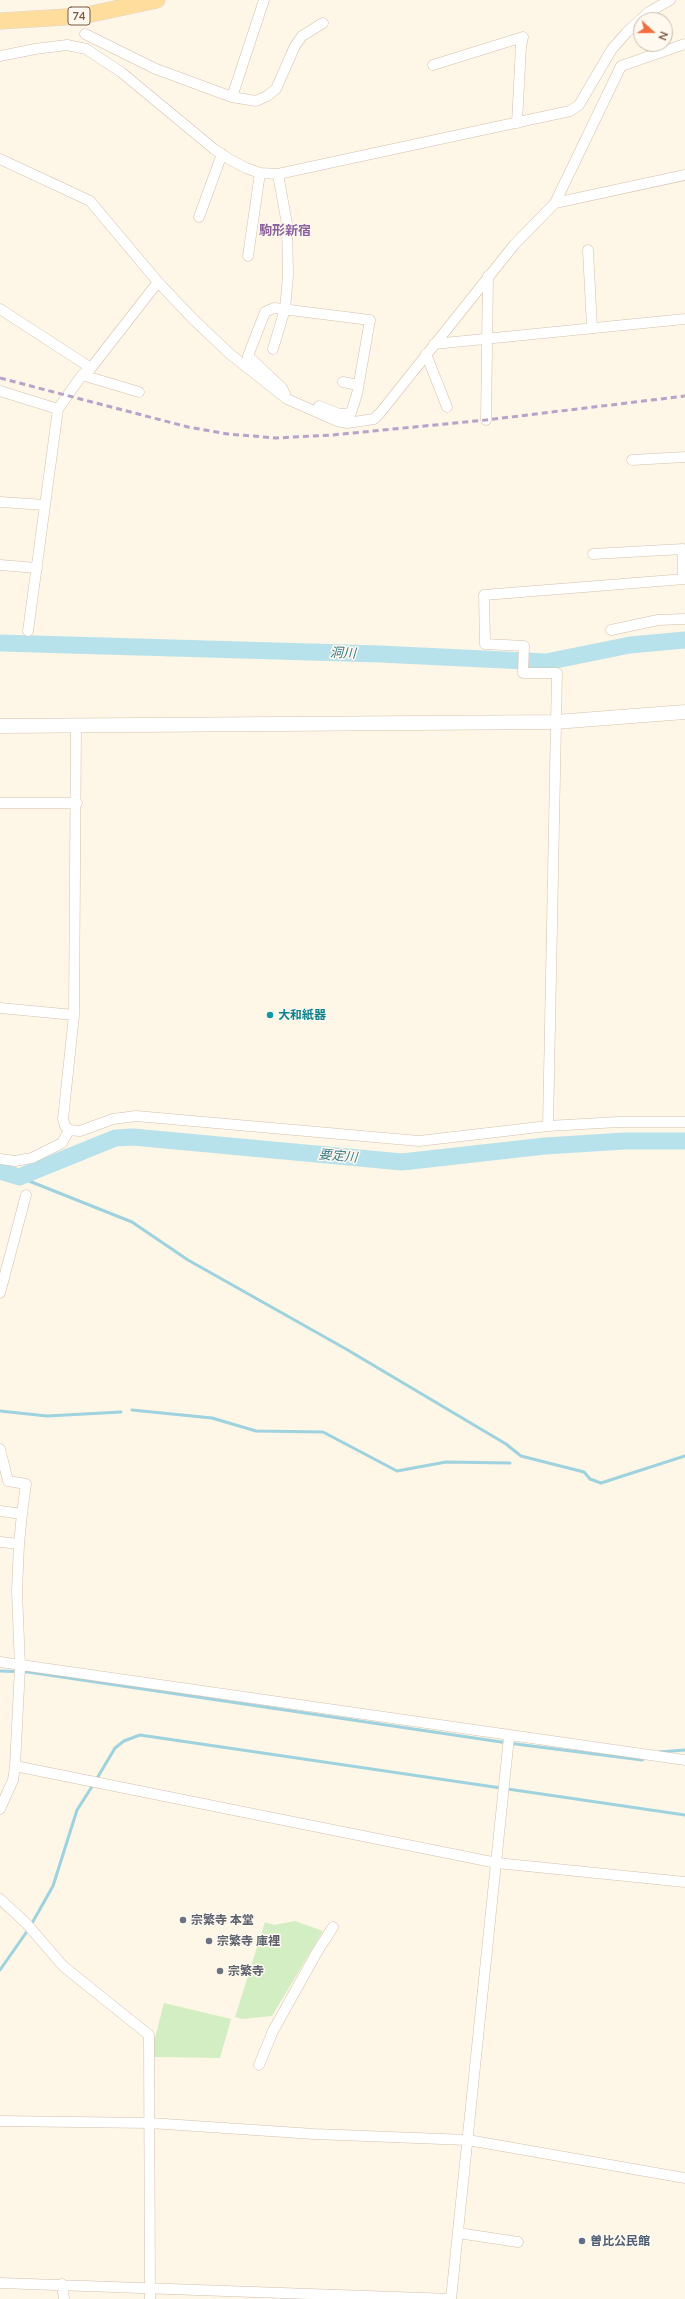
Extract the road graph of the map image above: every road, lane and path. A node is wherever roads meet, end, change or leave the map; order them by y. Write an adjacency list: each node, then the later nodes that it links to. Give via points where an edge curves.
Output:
1 (157, 0): 4 (main road, 74, via 82,16)
2 (264, 0): 10 (street)
3 (670, 0): 11 (street, via 649,12 612,49 579,105 570,110)
4 (0, 22)
5 (323, 23): 10 (street, via 302,36 294,46 276,89 256,101)
6 (85, 34): 10 (street, via 156,69)
7 (685, 44): 17 (street, via 621,66)
8 (0, 56): 12 (street, via 67,45 86,49 121,72)
9 (432, 65): 11 (street, via 524,37 521,46)
10 (232, 98)
11 (517, 123): 15 (street)
12 (222, 154): 14 (street); 18 (street)
13 (0, 159): 22 (street, via 90,201)
14 (260, 173): 15 (street); 20 (street)
15 (278, 174): 24 (street, via 287,224 288,276)
16 (685, 175): 17 (street)
17 (555, 203): 21 (street)
18 (199, 217)
19 (588, 250): 26 (street)
20 (248, 256)
21 (488, 276): 27 (street); 28 (street)
22 (158, 282): 31 (street); 37 (street, via 230,354)
23 (0, 309): 31 (street)
24 (285, 309): 29 (street); 34 (street, via 370,320); 37 (street, via 270,308 265,312 248,356 282,388)
25 (685, 319): 26 (street)
26 (592, 328): 27 (street)
27 (487, 339): 28 (street); 41 (street)
28 (434, 344): 30 (street)
29 (274, 349)
30 (426, 354): 38 (street, via 374,419 347,423); 39 (street)
31 (90, 368): 32 (street)
32 (82, 375): 36 (street); 40 (street)
33 (343, 382): 34 (street)
34 (358, 385): 38 (street, via 351,413 339,414 306,401)
35 (0, 391): 40 (street)
36 (139, 392)
37 (287, 399): 38 (street)
38 (301, 406)
39 (447, 407)
40 (58, 409): 45 (street)
41 (486, 420)
42 (685, 457): 43 (street)
43 (632, 460)
44 (0, 502): 45 (street)
45 (45, 505): 48 (street)
46 (593, 554): 49 (street, via 683,549)
47 (0, 565): 48 (street)
48 (36, 568): 52 (street)
49 (684, 579): 54 (street, via 484,594 485,644 524,646 523,672 557,673)
50 (685, 619): 51 (street, via 658,620)
51 (612, 630)
52 (28, 631)
53 (685, 712): 54 (street)
54 (555, 722): 56 (street); 62 (street)
55 (0, 726): 56 (street)
56 (76, 726): 58 (street)
57 (0, 803): 58 (street)
58 (77, 803): 60 (street)
59 (0, 1008): 60 (street)
60 (74, 1015): 63 (street, via 63,1119)
61 (685, 1122): 62 (street)
62 (548, 1126): 63 (street, via 419,1141 136,1116 113,1119 80,1132)
63 (69, 1130): 64 (street, via 62,1143 32,1158 15,1161)
64 (0, 1159)
65 (26, 1195): 66 (street)
66 (0, 1293)
67 (0, 1449): 69 (street, via 8,1480 26,1484)
68 (0, 1511): 69 (street)
69 (22, 1514): 71 (street)
70 (0, 1542): 71 (street)
71 (19, 1544): 73 (street)
72 (0, 1662): 73 (street)
73 (19, 1669): 74 (street); 76 (street)
74 (509, 1736): 75 (street); 78 (street)
75 (685, 1760)
76 (15, 1766): 77 (street, via 13,1780); 78 (street)
77 (0, 1809)
78 (498, 1864): 79 (street); 85 (street)
79 (685, 1882)
80 (0, 1899): 84 (street, via 63,1966 149,2035)
81 (333, 1927): 82 (street, via 273,2031)
82 (259, 2066)
83 (0, 2121): 84 (street)
84 (150, 2123): 85 (street, via 314,2134); 93 (street)
85 (468, 2140): 86 (street); 87 (street)
86 (685, 2178)
87 (458, 2233): 88 (street); 96 (street)
88 (518, 2242)
89 (87, 2275): 92 (street)
90 (0, 2283): 91 (street)
91 (62, 2284): 92 (street); 94 (street)
92 (86, 2285): 93 (street)
93 (150, 2288): 95 (street); 96 (street)
94 (64, 2299)
95 (150, 2299)
96 (451, 2299)

